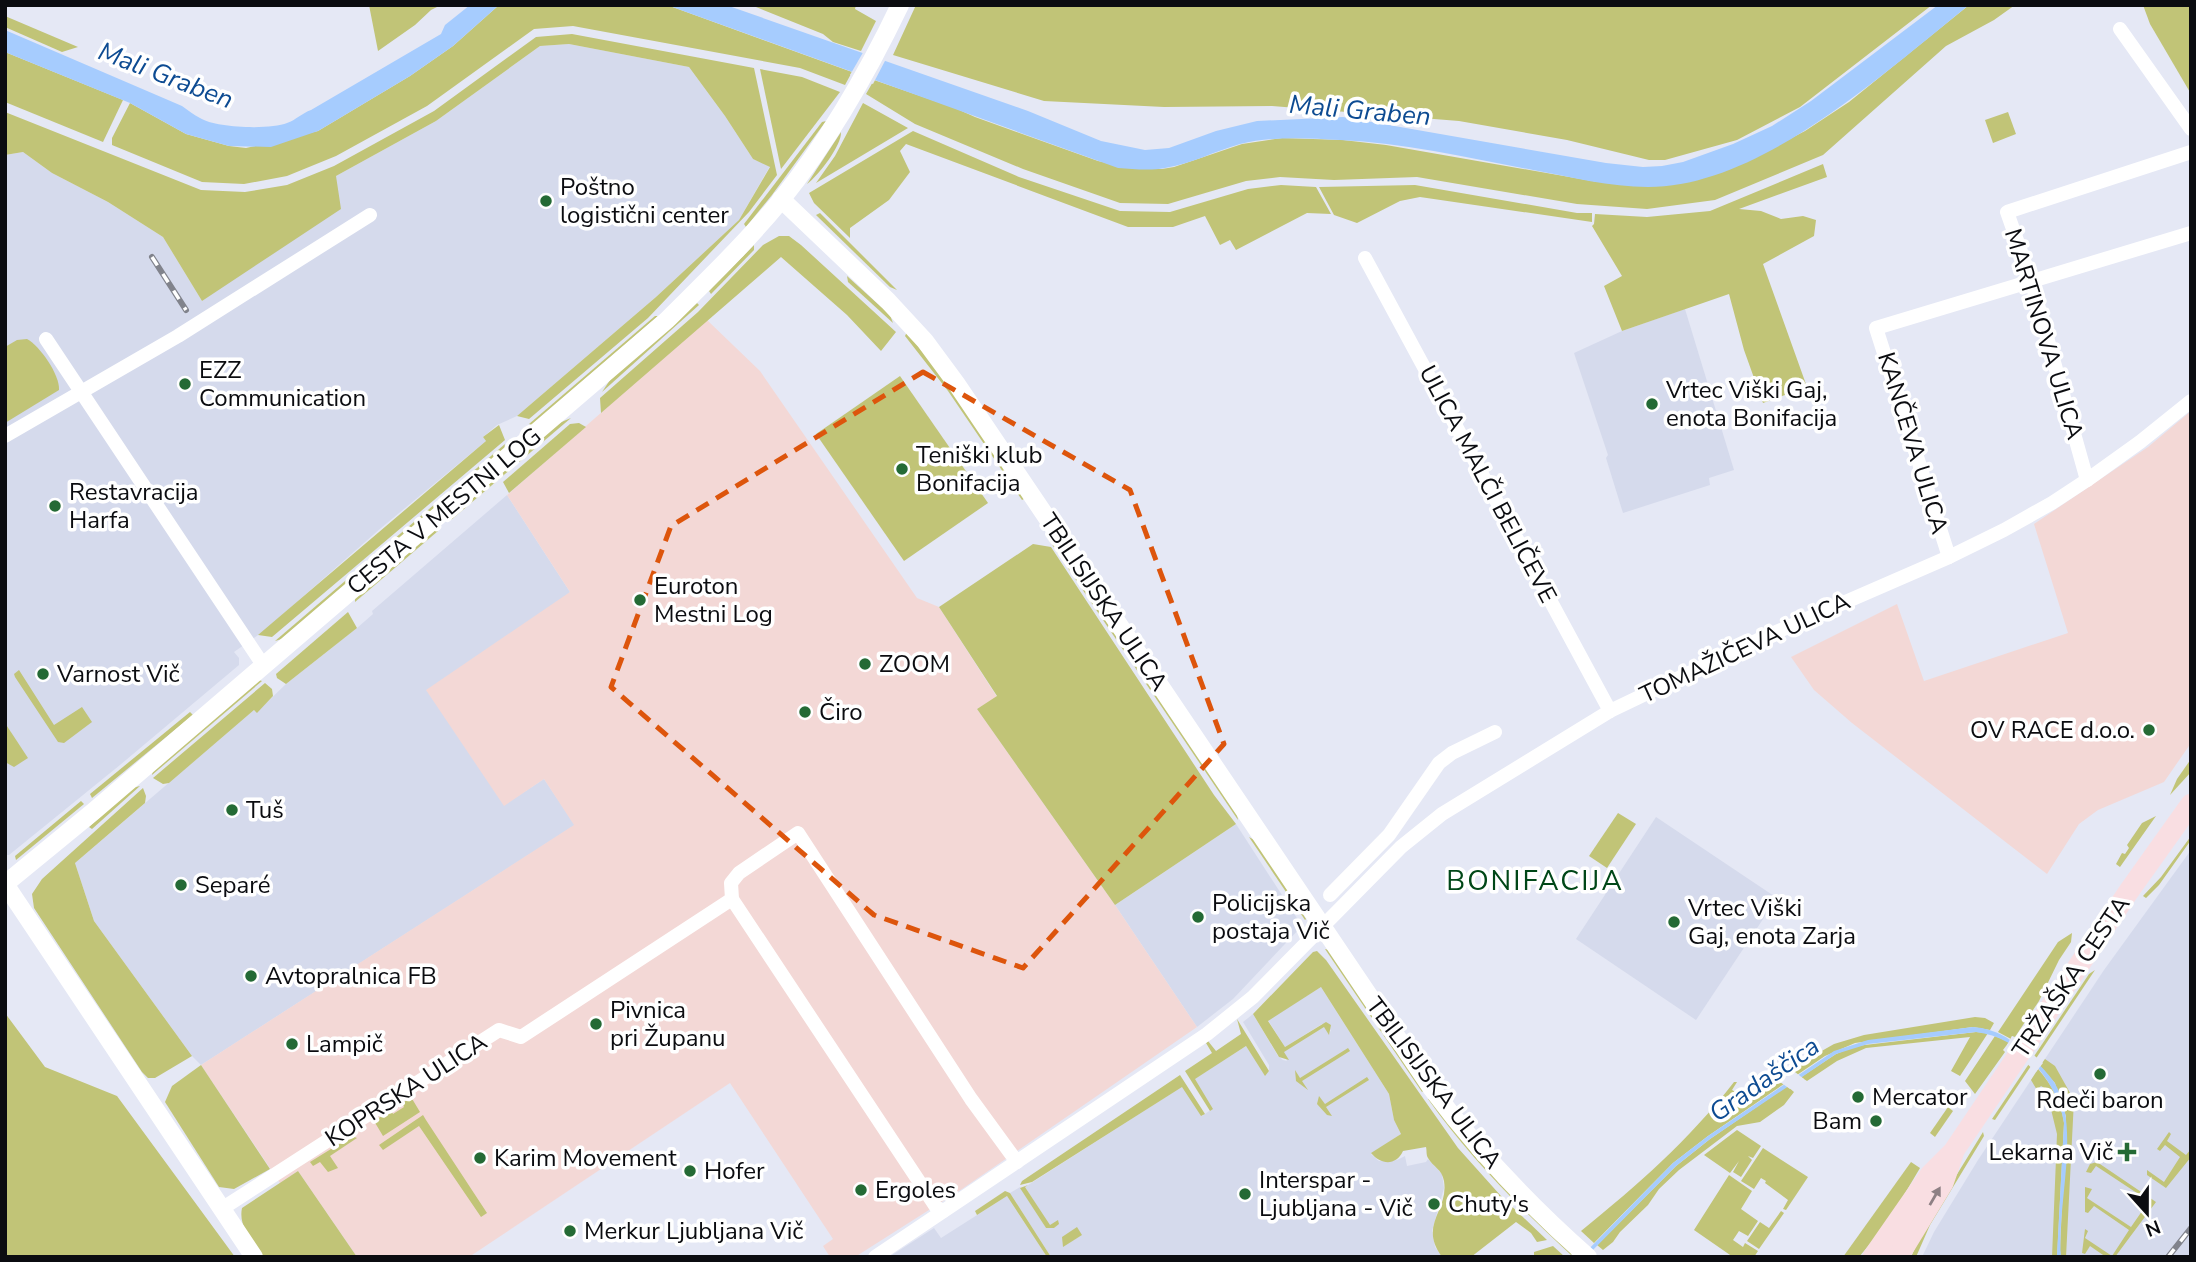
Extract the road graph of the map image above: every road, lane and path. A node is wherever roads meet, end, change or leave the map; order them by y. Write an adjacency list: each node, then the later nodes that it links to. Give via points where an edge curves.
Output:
1 (900, 5): 5 (street, CESTA V MESTNI LOG, via 848,105)
2 (2120, 29): 3 (street)
3 (2191, 129)
4 (2191, 152): 9 (street, MARTINOVA ULICA, via 2007,212)
5 (781, 200): 16 (street, CESTA V MESTNI LOG, via 649,337); 25 (street, TBILISIJSKA ULICA, via 888,301 936,355)
6 (370, 215): 11 (street)
7 (2191, 233): 9 (street)
8 (1365, 258): 17 (street, ULICA MALČI BELIČEVE)
9 (2031, 280): 14 (street, MARTINOVA ULICA); 15 (street, KANČEVA ULICA, via 1877,328)
10 (46, 339): 11 (street)
11 (81, 394): 13 (street); 16 (street)
12 (2191, 401): 14 (street, TOMAŽIČEVA ULICA)
13 (5, 436)
14 (2087, 480): 15 (street, TOMAŽIČEVA ULICA)
15 (1949, 557): 17 (street, TOMAŽIČEVA ULICA)
16 (263, 665): 22 (street, CESTA V MESTNI LOG)
17 (1610, 711): 21 (street, TOMAŽIČEVA ULICA, via 1442,814)
18 (1495, 732): 20 (street, via 1439,763)
19 (2191, 804): 26 (main road, TRŽAŠKA CESTA)
20 (1389, 835): 21 (street); 23 (street)
21 (1401, 847): 25 (street, TOMAŽIČEVA ULICA)
22 (5, 884): 28 (street)
23 (1330, 895)
24 (732, 899): 27 (street, via 731,883 739,873 798,833); 28 (street, KOPRSKA ULICA, via 521,1037 499,1030); 29 (street, via 936,1207)
25 (1322, 927): 27 (street, via 1253,996 1207,1034); 30 (street, TBILISIJSKA ULICA, via 1461,1127 1517,1191)
26 (1953, 1153): 33 (main road, TRŽAŠKA CESTA, via 1930,1175); 34 (main road, TRŽAŠKA CESTA, one-way to 26, via 1943,1183)
27 (1017, 1163): 29 (street)
28 (222, 1208): 31 (street)
29 (943, 1210): 32 (street)
30 (1583, 1252)
31 (254, 1257)
32 (874, 1257)
33 (1873, 1257)
34 (1898, 1257)

